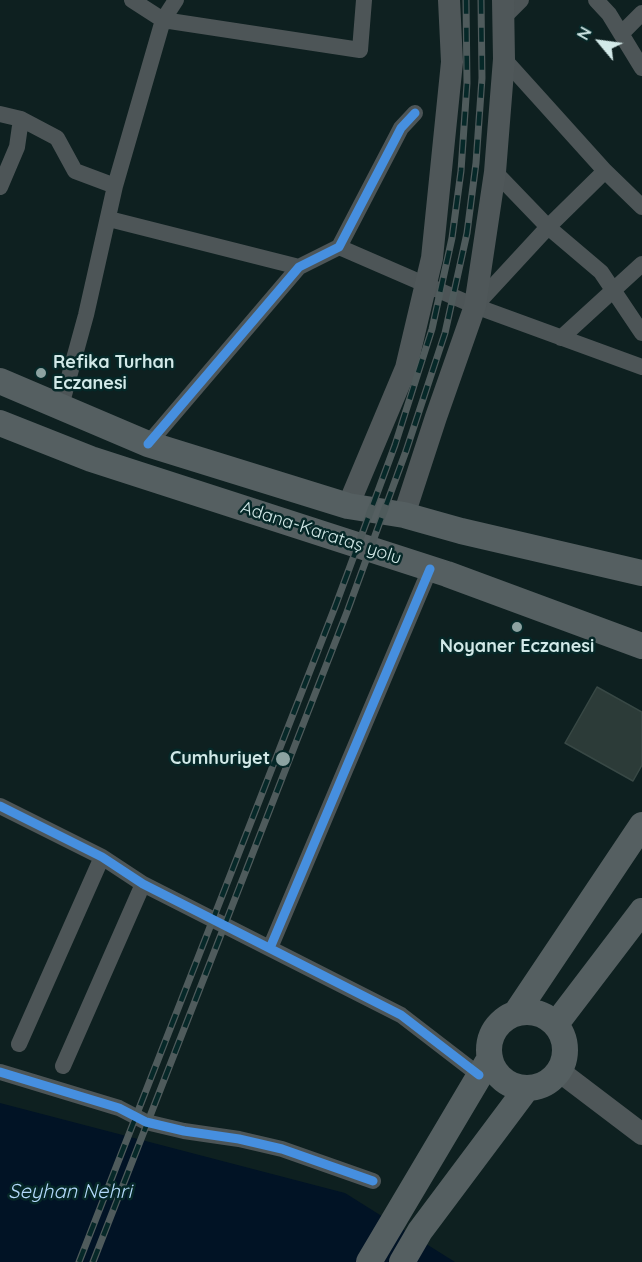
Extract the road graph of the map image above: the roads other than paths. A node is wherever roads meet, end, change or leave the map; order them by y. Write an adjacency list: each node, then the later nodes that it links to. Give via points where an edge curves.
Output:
1 (132, 0): 9 (street)
2 (176, 0): 9 (street)
3 (364, 0): 9 (street, via 360,50)
4 (449, 0): 26 (main road, via 452,62)
5 (521, 0): 7 (street)
6 (596, 0): 10 (street)
7 (503, 9): 11 (main road)
8 (642, 13): 10 (street)
9 (163, 20): 18 (street)
10 (621, 33): 12 (street)
11 (504, 59): 16 (street); 17 (main road)
12 (642, 68)
13 (415, 113): 23 (street, via 400,128)
14 (0, 114): 15 (street)
15 (21, 119): 18 (street, via 57,138 75,171); 19 (street, via 17,147)
16 (605, 171): 20 (street); 22 (street)
17 (495, 172): 22 (street); 28 (main road)
18 (115, 186): 21 (street)
19 (0, 187)
20 (642, 207)
21 (109, 219): 25 (street); 33 (street)
22 (548, 226): 27 (street, via 601,272); 28 (street)
23 (339, 247): 25 (street); 26 (street)
24 (642, 264): 27 (street)
25 (299, 267): 35 (street)
26 (426, 285): 28 (street); 36 (main road, via 406,368)
27 (612, 289): 29 (street); 30 (street)
28 (475, 306): 30 (street); 37 (main road)
29 (642, 333)
30 (561, 338): 31 (street)
31 (642, 367)
32 (0, 381): 33 (main road, Adana-Karataş yolu)
33 (61, 406): 35 (main road, Adana-Karataş yolu)
34 (1, 428): 38 (main road, Adana-Karataş yolu)
35 (148, 444): 36 (main road, Adana-Karataş yolu)
36 (348, 506): 37 (main road, Adana-Karataş yolu)
37 (404, 515): 39 (main road, Adana-Karataş yolu)
38 (430, 568): 40 (main road, Adana-Karataş yolu); 46 (street)
39 (642, 573)
40 (642, 646)
41 (0, 806): 43 (street)
42 (642, 825): 47 (main road)
43 (102, 857): 44 (street); 49 (street)
44 (143, 884): 46 (street); 50 (street)
45 (642, 911): 48 (main road)
46 (270, 948): 51 (street, via 401,1015)
47 (516, 1013): 48 (main road, via 537,1013); 51 (main road, via 506,1018 492,1035)
48 (556, 1024): 52 (main road, via 566,1047)
49 (19, 1044)
50 (63, 1066)
51 (485, 1066): 54 (main road, via 514,1086); 57 (main road)
52 (559, 1071): 54 (main road, via 539,1086); 55 (main road)
53 (0, 1072): 56 (street, via 119,1108 146,1122 239,1138)
54 (527, 1088): 58 (main road, via 420,1231)
55 (642, 1134)
56 (373, 1180)
57 (369, 1262)
58 (402, 1262)

